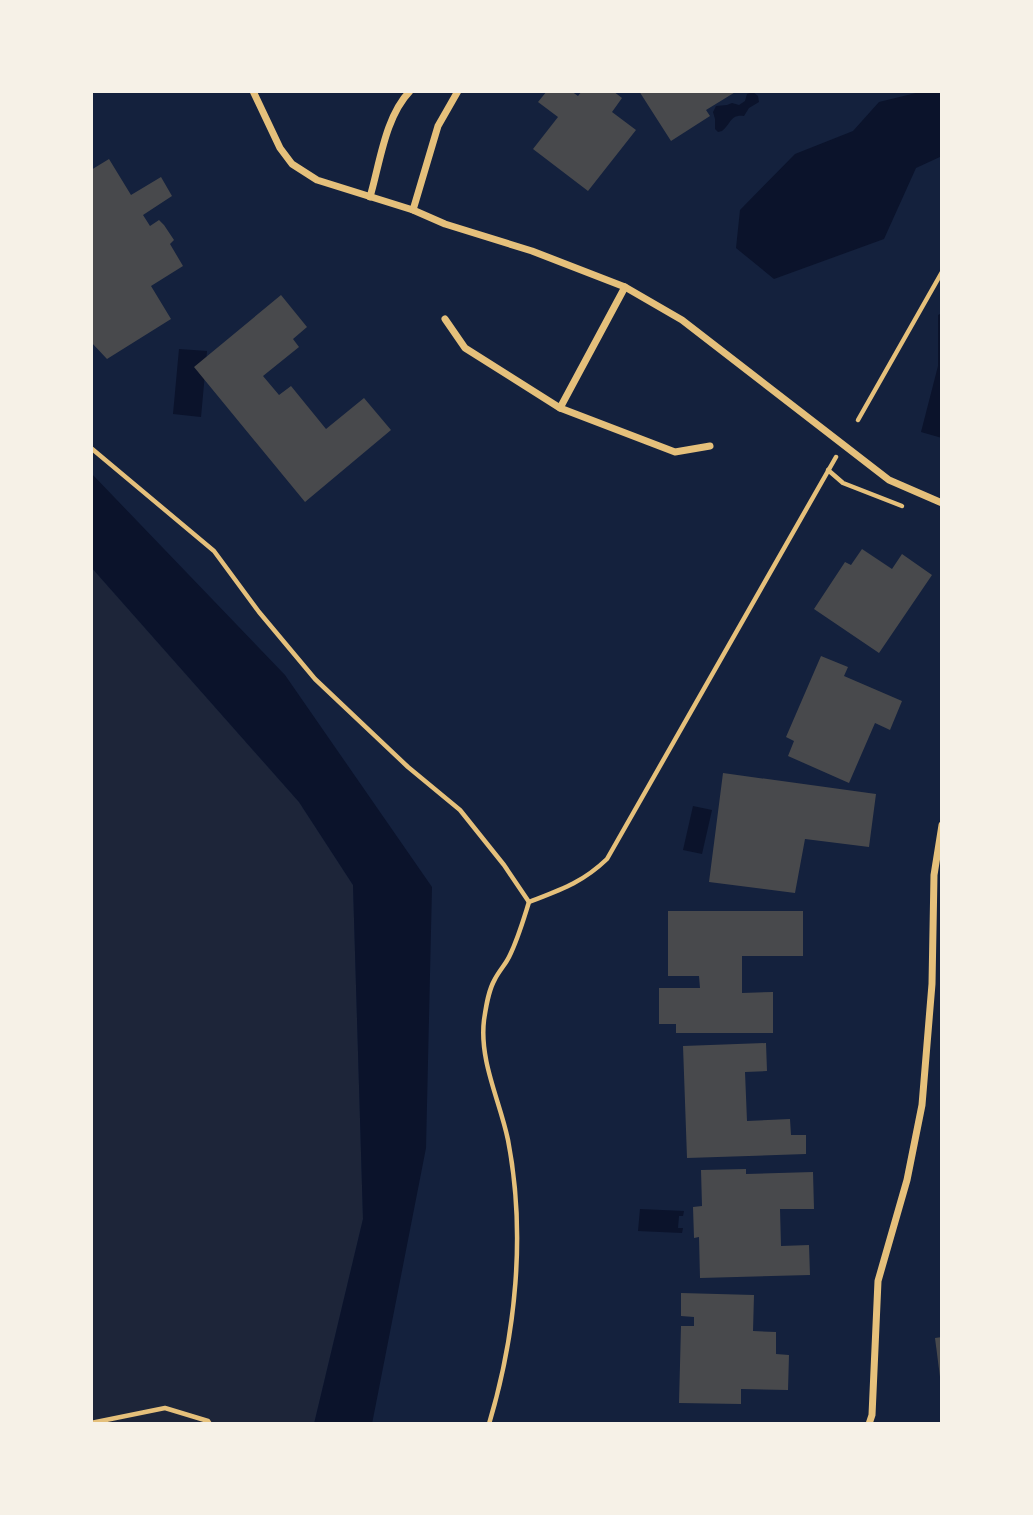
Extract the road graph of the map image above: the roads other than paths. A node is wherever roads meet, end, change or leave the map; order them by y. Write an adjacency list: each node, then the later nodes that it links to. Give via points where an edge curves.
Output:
1 (253, 91): 4 (street, via 292,164 317,180)
2 (410, 91): 4 (street, via 389,131)
3 (458, 91): 5 (street, via 438,126)
4 (370, 197): 5 (street)
5 (413, 210): 6 (street)
6 (625, 287): 8 (street); 10 (street, via 682,320 889,480)
7 (445, 319): 8 (street, via 465,348)
8 (560, 408): 9 (street, via 675,452)
9 (710, 446)
10 (942, 503)
11 (942, 825): 12 (street, via 934,876 932,984 922,1105 907,1180 878,1281)
12 (869, 1424)

